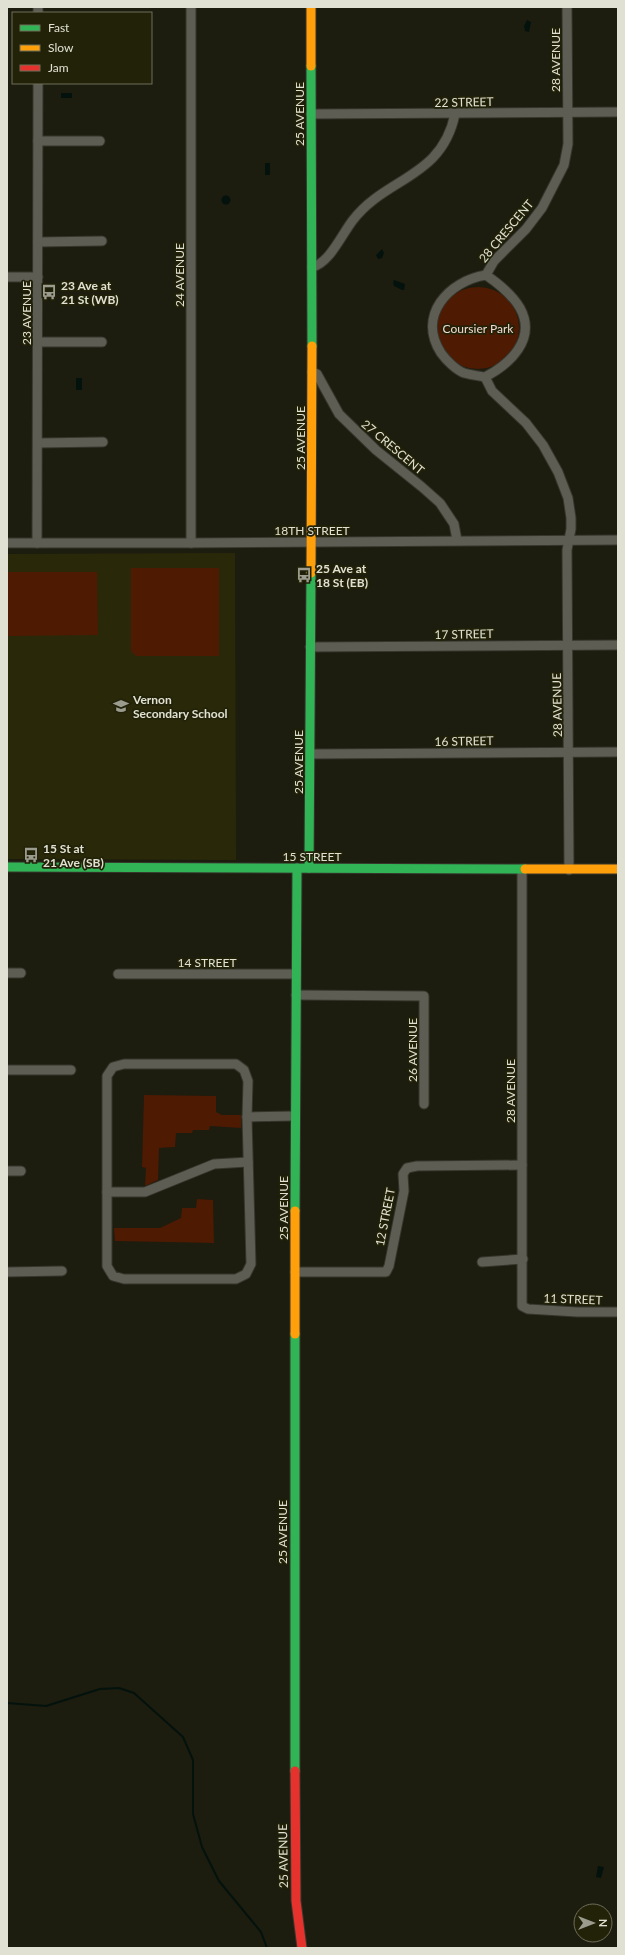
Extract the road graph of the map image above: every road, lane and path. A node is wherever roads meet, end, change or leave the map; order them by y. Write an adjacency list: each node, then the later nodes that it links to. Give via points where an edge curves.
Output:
1 (191, 7): 29 (street, 24 AVENUE)
2 (311, 7): 7 (street, 25 AVENUE)
3 (567, 7): 5 (street, 28 AVENUE)
4 (38, 84): 9 (street, 23 AVENUE)
5 (567, 112): 6 (street, 22 STREET); 8 (street, 22 STREET); 14 (street, 28 CRESCENT, via 568,144 564,165 555,186 526,229 494,261)
6 (618, 112)
7 (311, 114): 8 (street, 22 STREET); 13 (street, 25 AVENUE)
8 (455, 114): 13 (street, via 453,125 442,148 424,168 376,198 354,219 324,262)
9 (38, 141): 10 (street); 12 (street, 23 AVENUE)
10 (100, 141)
11 (102, 241): 12 (street)
12 (38, 242): 16 (street, 23 AVENUE)
13 (312, 267): 19 (street, 25 AVENUE)
14 (486, 275): 20 (street, 28 CRESCENT, via 505,290 520,308 524,325 523,340 515,354 502,368); 20 (street, 28 CRESCENT, via 472,278 443,298 434,312 431,326 435,343 445,359 463,372)
15 (7, 277): 16 (street)
16 (38, 277): 17 (street, 23 AVENUE)
17 (38, 342): 18 (street); 22 (street, 23 AVENUE)
18 (102, 342)
19 (312, 372): 23 (street, 27 CRESCENT, via 318,374 339,414 358,434 440,503 454,524); 26 (street, 25 AVENUE)
20 (485, 377): 24 (street, via 492,391 526,423 558,472 568,498 571,528)
21 (103, 442): 22 (street)
22 (38, 443): 28 (street, 23 AVENUE)
23 (457, 540): 24 (street, 18TH STREET); 26 (street, 18TH STREET)
24 (568, 540): 25 (street, 18TH STREET); 30 (street, 28 AVENUE)
25 (618, 540)
26 (311, 542): 29 (street, 18TH STREET); 32 (street, 25 AVENUE)
27 (7, 543): 28 (street, 18TH STREET)
28 (37, 543): 29 (street, 18TH STREET)
29 (191, 543)
30 (568, 645): 31 (street, 17 STREET); 32 (street, 17 STREET); 33 (street, 28 AVENUE)
31 (618, 645)
32 (310, 647): 35 (street, 25 AVENUE)
33 (569, 752): 34 (street, 16 STREET); 35 (street, 16 STREET); 41 (street, 28 AVENUE)
34 (618, 752)
35 (310, 754): 38 (street, 25 AVENUE)
36 (7, 868): 37 (street, 15 STREET)
37 (298, 868): 38 (street, 15 STREET); 45 (street, 25 AVENUE)
38 (309, 868): 39 (street, 15 STREET)
39 (522, 869): 41 (street, 15 STREET); 53 (street, 28 AVENUE)
40 (618, 869): 41 (street, 15 STREET)
41 (569, 870)
42 (7, 973): 43 (street)
43 (21, 973)
44 (118, 974): 45 (street, 14 STREET)
45 (296, 974): 46 (street, 25 AVENUE)
46 (296, 995): 49 (street, 26 AVENUE, via 424,996); 50 (street, 25 AVENUE)
47 (7, 1070): 48 (street)
48 (71, 1070)
49 (424, 1104)
50 (295, 1116): 51 (street); 61 (street, 25 AVENUE)
51 (247, 1117): 52 (street); 56 (street, via 248,1081 244,1070 236,1064 124,1064 113,1067 108,1076)
52 (248, 1162): 56 (street, via 214,1164 145,1192); 56 (street, via 251,1264 246,1274 236,1279 124,1279 113,1276 107,1266)
53 (522, 1165): 57 (street, 28 AVENUE); 61 (street, 12 STREET, via 407,1168 403,1174 404,1191 386,1272)
54 (7, 1171): 55 (street)
55 (21, 1171)
56 (107, 1192)
57 (523, 1259): 58 (street); 62 (street, 28 AVENUE, via 522,1306)
58 (482, 1262)
59 (62, 1271): 60 (street)
60 (7, 1272)
61 (295, 1272): 64 (street, 25 AVENUE, via 295,1852 296,1901)
62 (528, 1310): 63 (street, 11 STREET)
63 (618, 1312)
64 (302, 1948)

